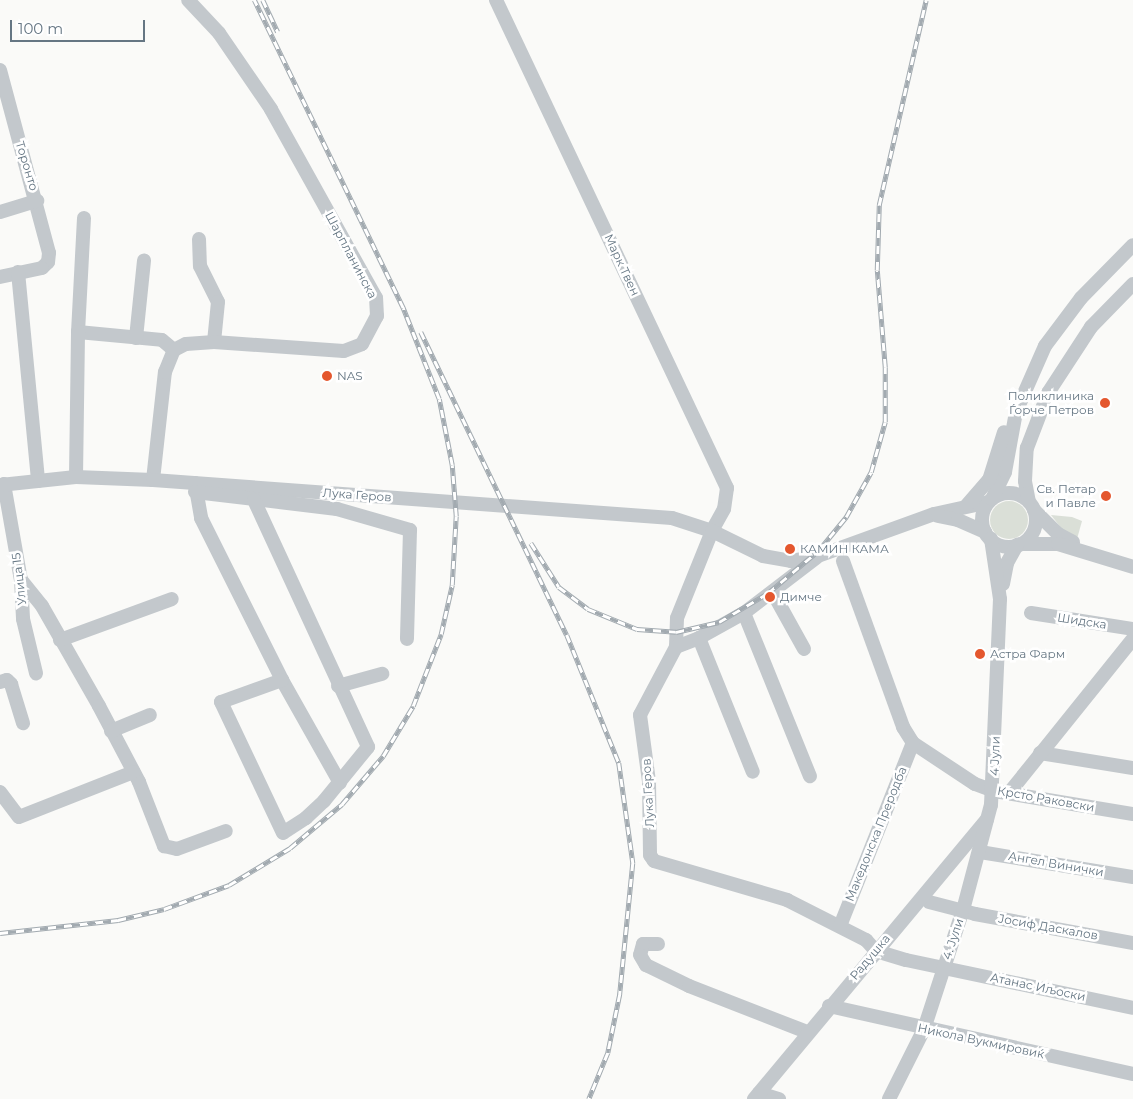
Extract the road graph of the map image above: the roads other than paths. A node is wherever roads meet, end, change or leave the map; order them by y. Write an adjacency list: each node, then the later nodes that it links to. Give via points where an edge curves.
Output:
1 (188, 0): 16 (street, Шарпланинска, via 219,33 266,101 376,298 377,316 372,329 362,344 344,351)
2 (496, 0): 29 (street, Марк Твен, via 728,488 724,509)
3 (0, 70): 4 (street, Торонто)
4 (6, 120): 5 (street, Торонто)
5 (37, 201): 6 (street); 11 (street, Торонто, via 49,253 48,262 42,268)
6 (0, 212)
7 (84, 218): 14 (street)
8 (199, 239): 16 (street, via 200,266 218,302)
9 (1133, 245): 18 (street, via 1081,298 1055,332 1036,364)
10 (144, 260): 15 (street)
11 (18, 272): 12 (street); 20 (street)
12 (0, 277)
13 (1133, 284): 27 (street, via 1091,327 1048,393 1027,448 1025,481)
14 (78, 332): 15 (street); 19 (street)
15 (136, 338): 17 (street, via 162,340)
16 (214, 342): 17 (street, Шарпланинска, via 186,344)
17 (174, 350): 21 (street, via 165,372)
18 (1016, 412): 25 (street, via 1005,472); 26 (street, via 1004,433 989,480)
19 (76, 477): 20 (street, Лука Геров); 21 (street, Лука Геров)
20 (38, 480): 22 (street, Лука Геров)
21 (153, 480): 23 (street, Лука Геров)
22 (2, 484): 36 (street, Улица 15)
23 (195, 487): 24 (street); 29 (street, Лука Геров, via 530,506 672,518); 51 (street, via 202,518)
24 (254, 500): 44 (street, via 337,509 410,530); 53 (street)
25 (991, 501): 26 (street, Лука Геров); 27 (street, via 1011,493); 30 (street, via 983,517)
26 (966, 506): 28 (street, Лука Геров)
27 (1032, 506): 31 (street, via 1033,531); 32 (street, via 1058,534)
28 (920, 518): 30 (street, Лука Геров, via 946,517); 33 (street, Лука Геров)
29 (712, 531): 33 (street, Лука Геров, via 764,556 791,561); 47 (street, Лука Геров, via 677,618)
30 (988, 536): 31 (street, via 1003,546); 39 (street, 4 Јули)
31 (1019, 544): 32 (street, via 1058,544); 39 (street, 4 Јули, via 1006,568)
32 (1093, 554): 35 (street)
33 (818, 556): 37 (street)
34 (843, 561): 57 (street, via 903,727)
35 (1133, 567)
36 (21, 580): 46 (street, via 42,606); 49 (street, Улица 15, via 23,619)
37 (772, 593): 40 (street); 48 (street)
38 (172, 599): 46 (street)
39 (1000, 599): 64 (street, 4 Јули)
40 (744, 613): 43 (street); 62 (street)
41 (1031, 613): 42 (street, Шидска)
42 (1133, 629)
43 (699, 638): 47 (street); 61 (street)
44 (407, 639)
45 (1133, 639): 58 (street)
46 (60, 640): 56 (street)
47 (676, 647): 74 (street, Лука Геров, via 640,715 650,782 650,854 654,861 787,900)
48 (804, 649)
49 (36, 673)
50 (382, 674): 53 (street)
51 (282, 680): 63 (street); 63 (street, via 221,702 283,833 306,818)
52 (0, 682): 55 (street, via 7,680 11,684)
53 (338, 686): 63 (street, via 368,746)
54 (150, 715): 56 (street)
55 (23, 723)
56 (111, 731): 60 (street)
57 (913, 743): 64 (street, Крсто Раковски, via 968,779); 74 (street, Македонска Преродба)
58 (1040, 753): 59 (street); 66 (street)
59 (1133, 768)
60 (133, 772): 65 (street, via 19,817); 69 (street, via 167,849 183,847)
61 (753, 772)
62 (810, 776)
63 (340, 783)
64 (994, 791): 66 (street, Крсто Раковски); 68 (street, 4 Јули)
65 (0, 792)
66 (1009, 793): 67 (street, Крсто Раковски)
67 (1133, 814)
68 (989, 817): 70 (street, 4 Јули); 77 (street, Радушка)
69 (226, 831)
70 (980, 852): 71 (street, Ангел Винички); 73 (street, 4 Јули)
71 (1133, 877)
72 (929, 902): 73 (street, Јосиф Даскалов)
73 (963, 910): 75 (street, Јосиф Даскалов); 78 (street, 4. Јули)
74 (840, 926): 77 (street, via 866,940)
75 (1133, 943)
76 (658, 944): 82 (street, via 643,944 640,955 646,965 689,986)
77 (876, 951): 78 (street); 79 (street, Радушка)
78 (943, 969): 80 (street, Aтанас Иљоски); 81 (street)
79 (829, 1006): 81 (street, Никола Вукмировиќ); 82 (street, Радушка)
80 (1133, 1008)
81 (924, 1029): 83 (street, Никола Вукмировиќ); 86 (street)
82 (807, 1032): 84 (street, Радушка)
83 (1133, 1074)
84 (757, 1096): 85 (street)
85 (779, 1099)
86 (889, 1099)

